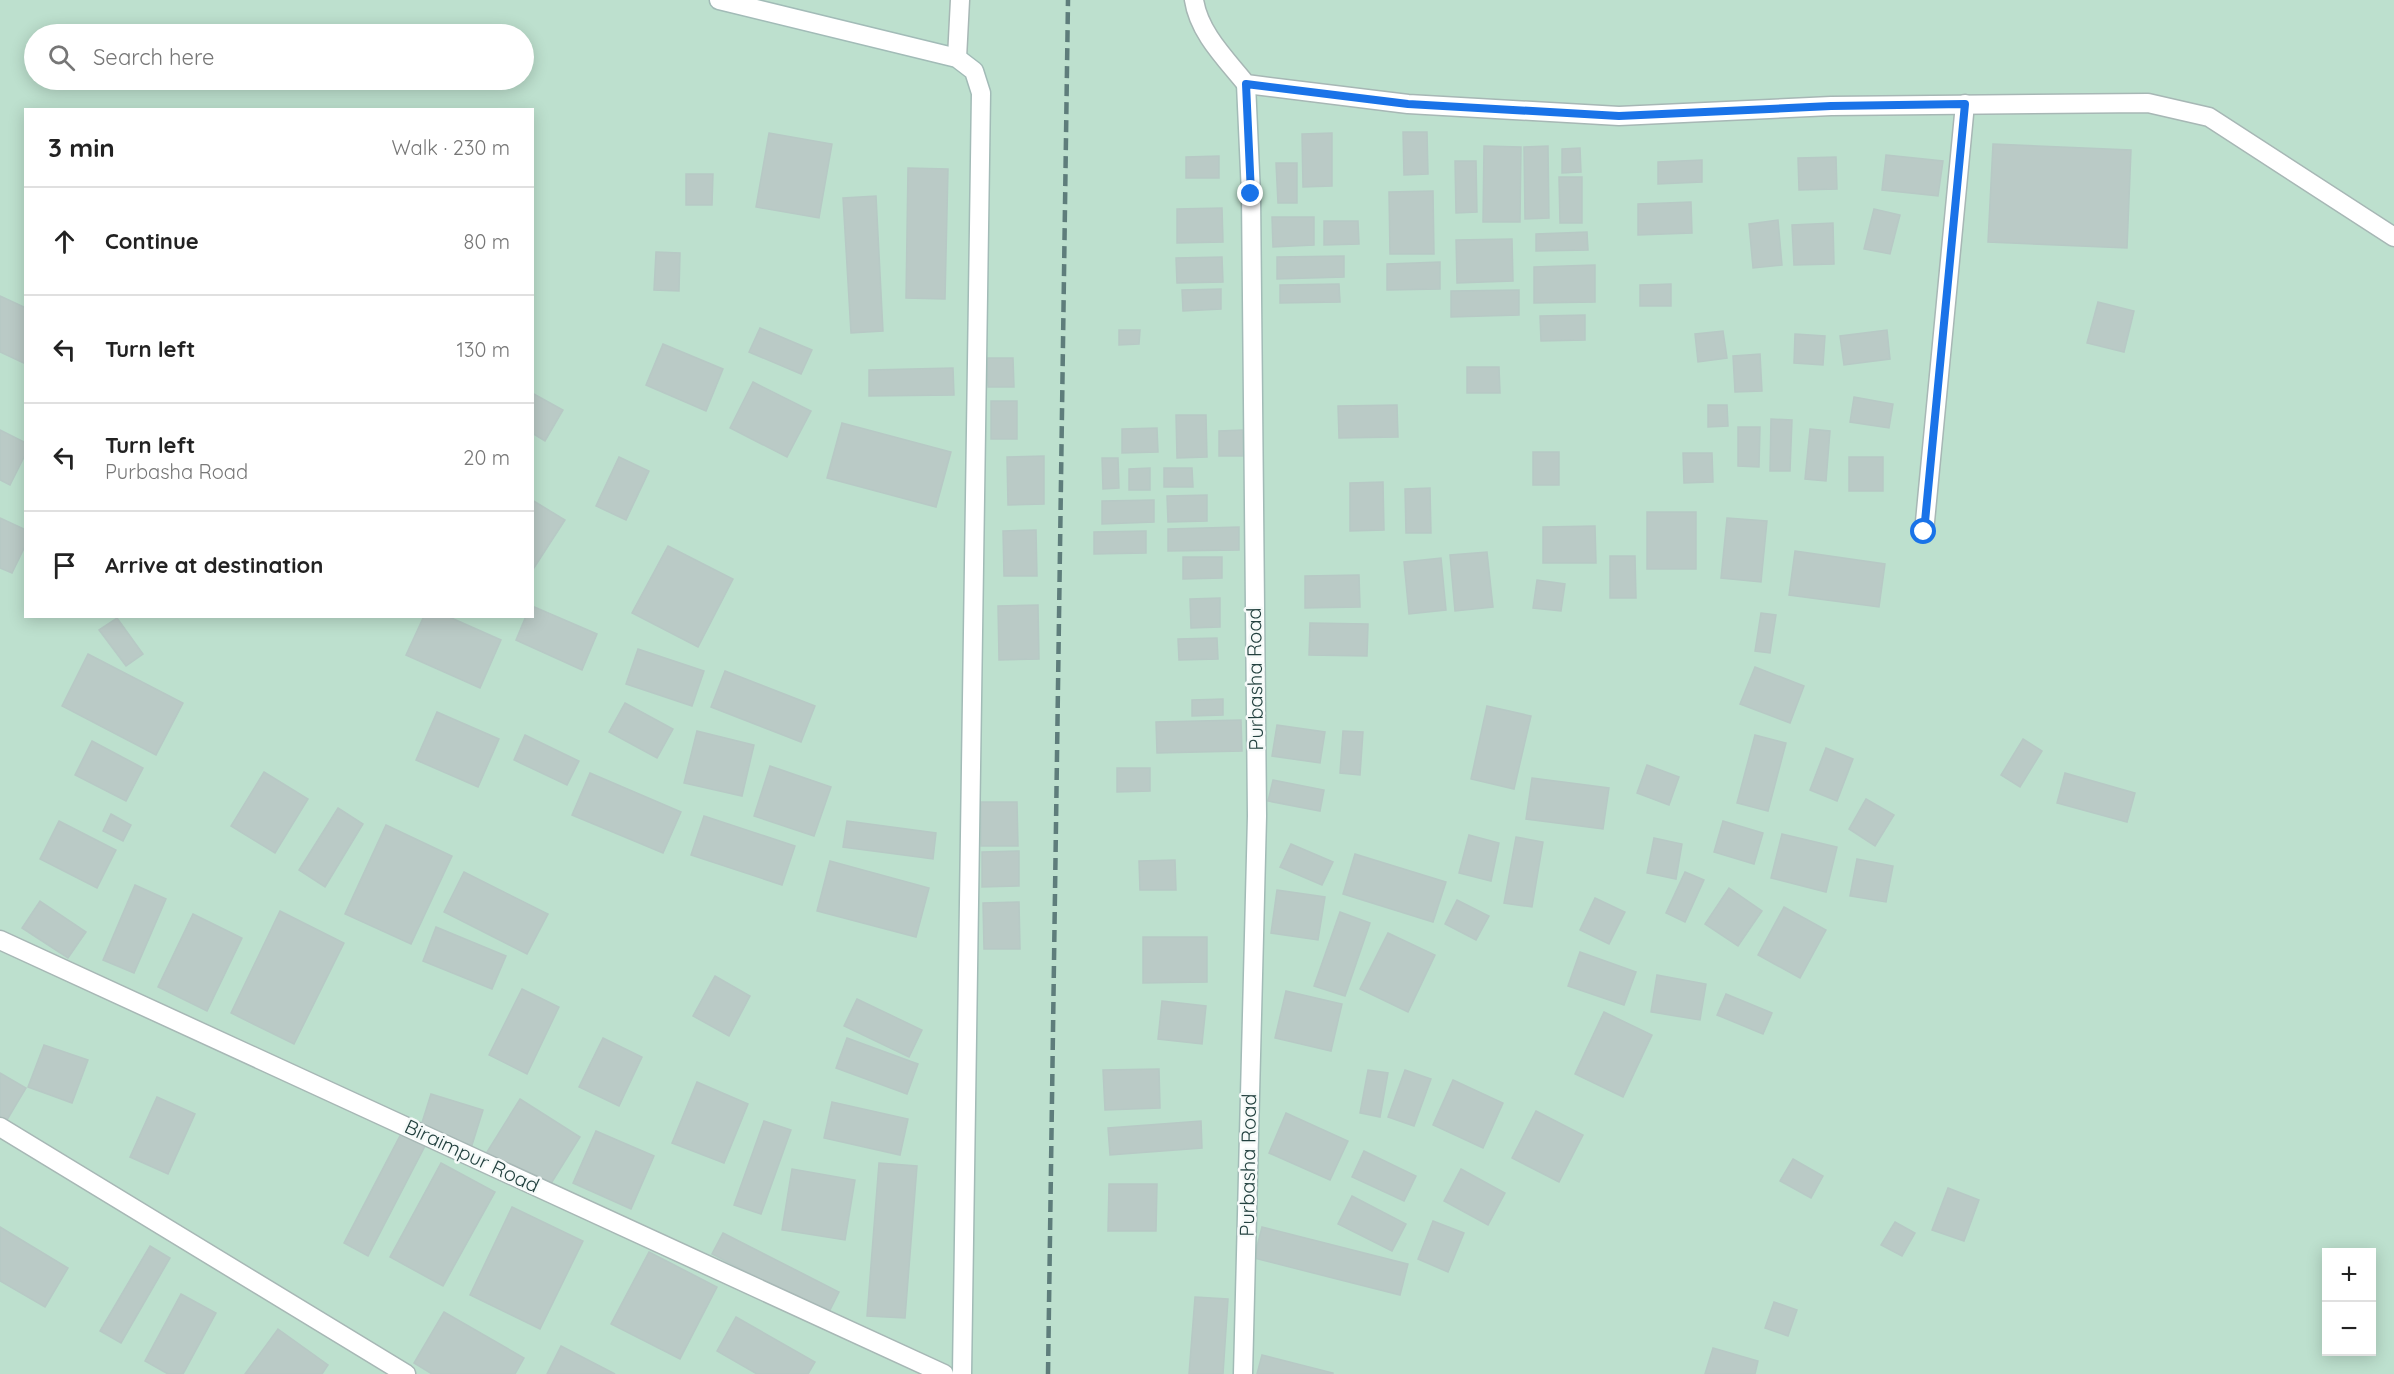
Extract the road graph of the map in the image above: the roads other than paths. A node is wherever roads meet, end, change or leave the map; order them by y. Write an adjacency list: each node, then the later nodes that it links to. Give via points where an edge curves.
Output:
1 (719, 0): 4 (street)
2 (960, 0): 4 (street)
3 (1194, 0): 5 (street, via 1197,16 1213,44)
4 (957, 58): 13 (street, via 974,70 981,93)
5 (1246, 84): 6 (street, via 1408,104 1619,116); 14 (street, Purbasha Road, via 1251,194 1257,816)
6 (1965, 104): 7 (street, via 2148,103 2209,117); 8 (street)
7 (2394, 237)
8 (1924, 532)
9 (0, 940): 12 (street, Biraimpur Road)
10 (0, 1127): 11 (street)
11 (406, 1374)
12 (944, 1374)
13 (963, 1374)
14 (1243, 1374)

